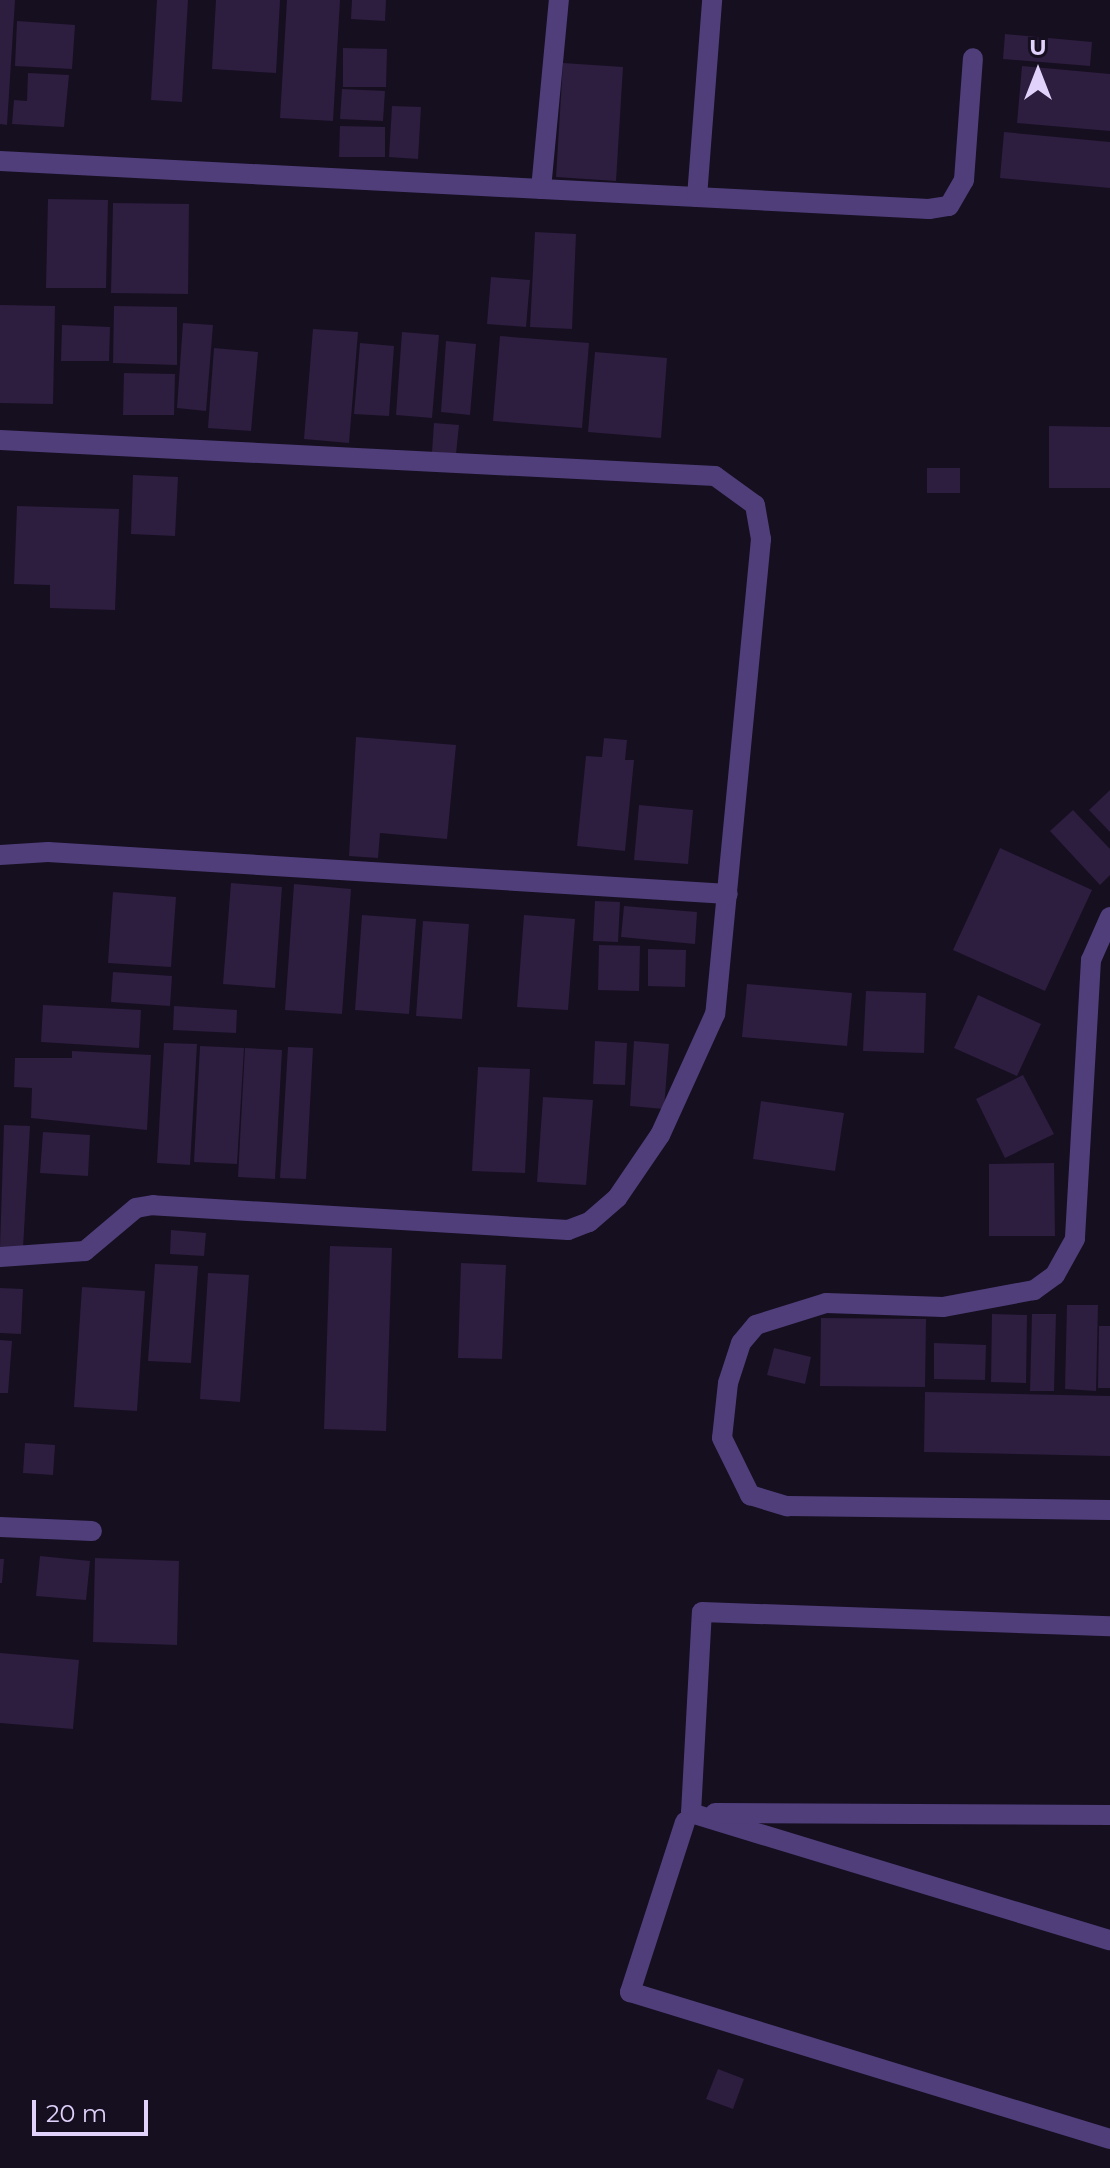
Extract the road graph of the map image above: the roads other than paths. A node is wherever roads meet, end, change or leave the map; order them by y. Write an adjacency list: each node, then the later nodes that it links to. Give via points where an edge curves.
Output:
1 (559, 0): 5 (street)
2 (712, 0): 6 (street)
3 (973, 58): 6 (street, via 964,180 949,206)
4 (0, 161): 5 (street)
5 (541, 189): 6 (street)
6 (697, 197)
7 (0, 440): 9 (street, via 699,475 733,484 755,505 761,539)
8 (0, 855): 9 (street, via 48,852)
9 (728, 894): 11 (street, via 715,1014 703,1048 660,1135 617,1198 589,1222 553,1229 153,1205 136,1208 85,1251)
10 (1110, 917): 12 (street, via 1091,960 1075,1239 1055,1275 1034,1290 943,1307 826,1303 756,1325 741,1343 728,1383 722,1438 750,1495 787,1506)
11 (0, 1257)
12 (1110, 1510)
13 (0, 1527): 14 (street)
14 (92, 1531)
15 (1110, 1626): 17 (street, via 702,1612)
16 (1110, 1815): 17 (street)
17 (688, 1817): 18 (street); 19 (street, via 630,1992)
18 (1110, 1940)
19 (1110, 2139)

